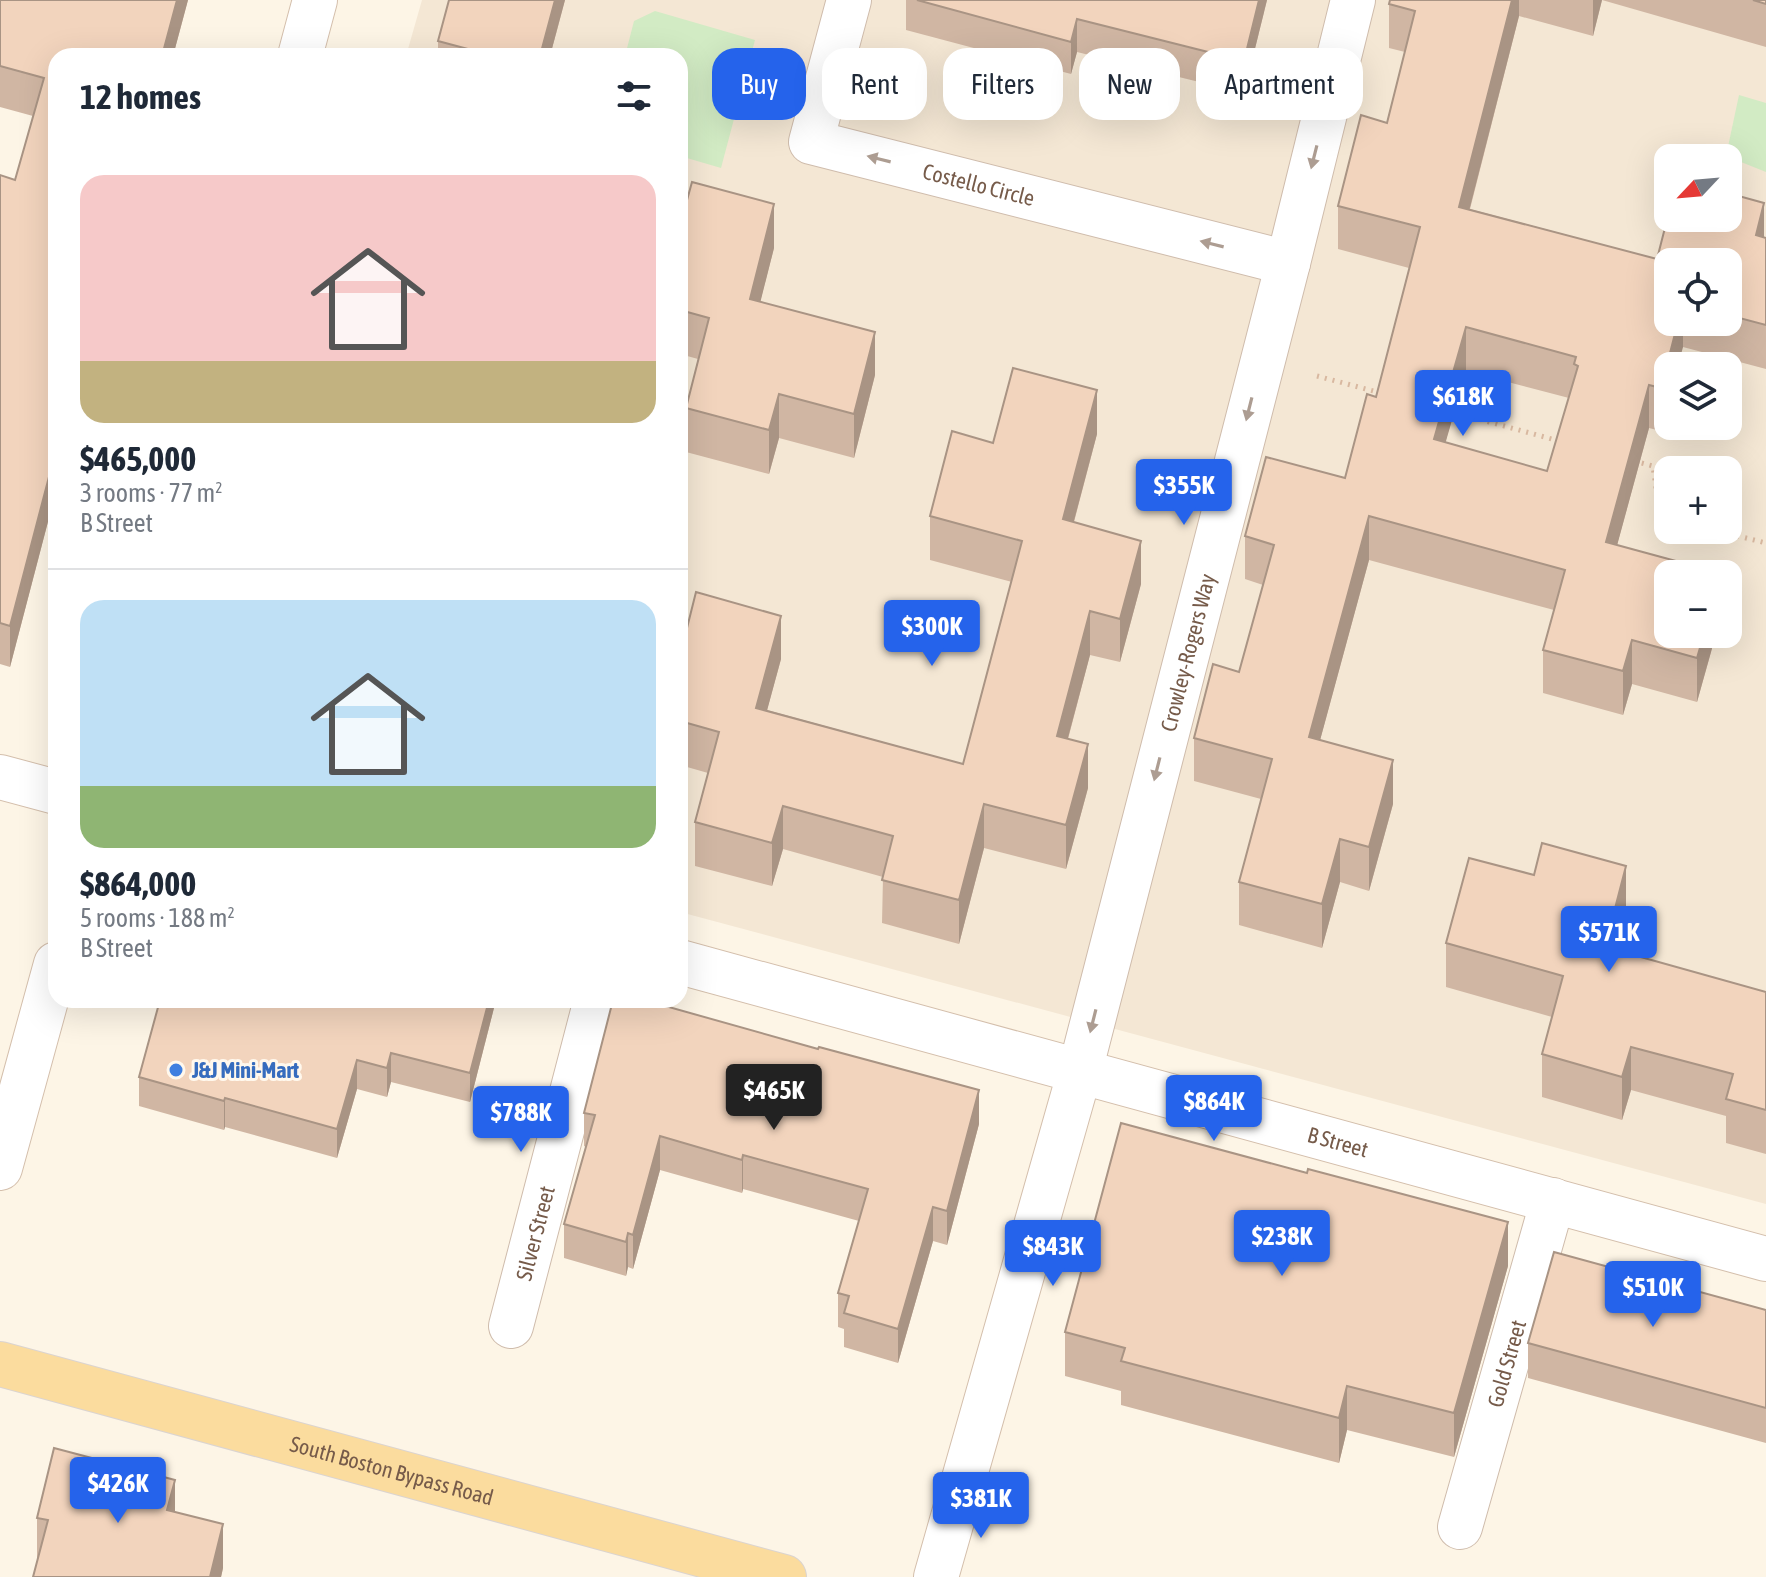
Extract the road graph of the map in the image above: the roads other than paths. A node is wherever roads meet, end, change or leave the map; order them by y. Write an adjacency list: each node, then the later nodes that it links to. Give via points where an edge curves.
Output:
1 (315, 0): 4 (street)
2 (849, 0): 5 (street, Costello Circle, one-way to 2, via 811,142)
3 (1353, 0): 5 (street, Crowley-Rogers Way, one-way to 5)
4 (302, 48)
5 (1288, 263): 11 (street, Crowley-Rogers Way, one-way to 11)
6 (0, 777): 7 (street)
7 (48, 790)
8 (688, 964): 11 (street, B Street)
9 (48, 993): 12 (street)
10 (594, 1008): 15 (street, Silver Street)
11 (1080, 1071): 13 (street, B Street); 19 (street, Crowley-Rogers Way)
12 (3, 1156)
13 (1553, 1200): 14 (street, B Street); 17 (street, Gold Street)
14 (1766, 1259)
15 (511, 1326)
16 (0, 1364): 18 (main road, South Boston Bypass Road)
17 (1460, 1527)
18 (784, 1577)
19 (936, 1577)

